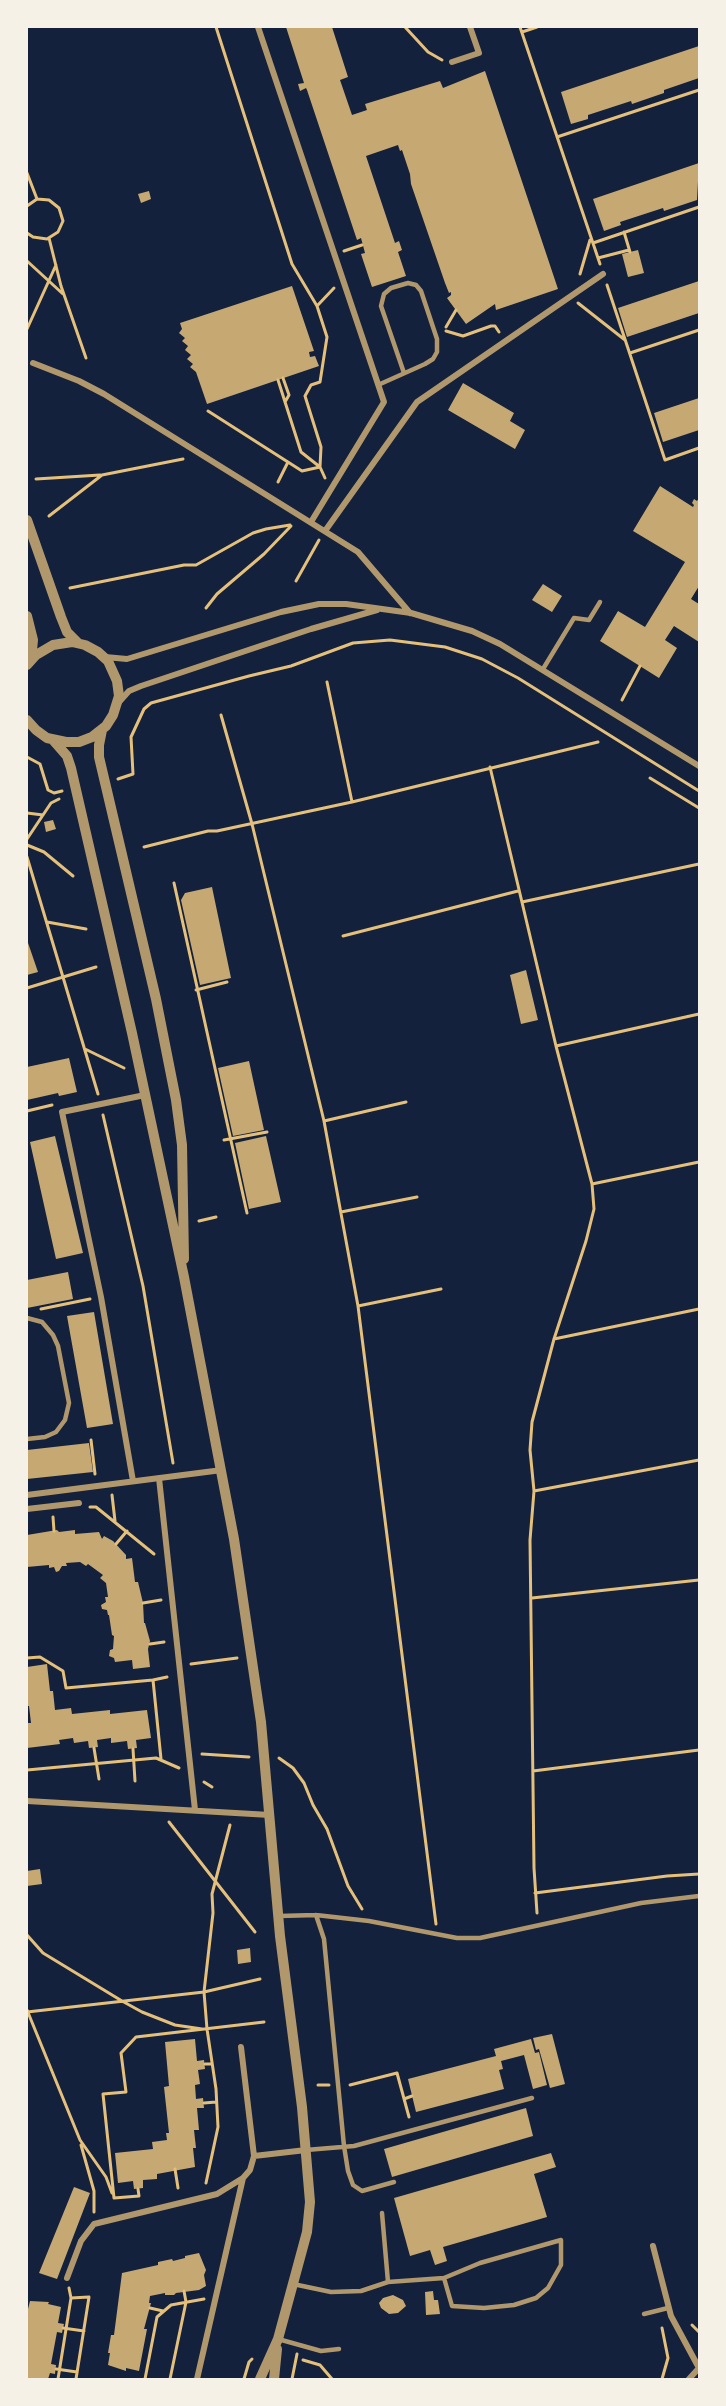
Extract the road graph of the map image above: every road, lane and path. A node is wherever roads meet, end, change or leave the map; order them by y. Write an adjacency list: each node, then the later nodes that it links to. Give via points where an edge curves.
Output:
1 (216, 27): 29 (path, via 291,264)
2 (258, 27): 25 (street)
3 (405, 27): 8 (path, via 428,52)
4 (470, 27): 8 (street, via 479,52)
5 (520, 27): 7 (path)
6 (537, 27): 7 (path)
7 (522, 32): 10 (path)
8 (452, 62)
9 (699, 90): 10 (path)
10 (557, 137): 18 (path)
11 (27, 173): 12 (path)
12 (37, 199): 13 (path); 17 (path, via 49,200 62,214 61,227)
13 (27, 206)
14 (699, 207): 15 (path)
15 (624, 232): 18 (path); 21 (path, via 630,251)
16 (27, 233): 17 (path, via 40,240)
17 (49, 238): 23 (path)
18 (592, 241): 21 (path); 27 (path)
19 (363, 245): 20 (path)
20 (352, 249)
21 (598, 258): 24 (path)
22 (27, 261): 26 (path)
23 (57, 264): 26 (path); 28 (path)
24 (603, 274): 27 (street); 33 (path)
25 (343, 278): 29 (path); 41 (street)
26 (49, 280): 28 (path); 31 (path)
27 (572, 295): 33 (path); 34 (street)
28 (64, 296): 36 (path)
29 (317, 306): 47 (path, via 327,337 320,382 311,386 305,396 321,447)
30 (456, 310): 34 (path, via 444,330 463,336 495,326)
31 (27, 329)
32 (699, 330): 35 (path)
33 (626, 340): 35 (path)
34 (505, 341): 57 (street, via 417,402)
35 (630, 353): 44 (path, via 665,460)
36 (86, 358)
37 (33, 363): 45 (street, via 80,381)
38 (404, 373): 38 (lane, via 433,359 437,346 421,291 408,283 391,288 384,294 381,306); 41 (lane)
39 (283, 378): 42 (path, via 289,395)
40 (278, 380): 42 (path)
41 (378, 385): 51 (street, via 384,402)
42 (285, 402): 47 (path, via 301,452)
43 (208, 411): 46 (path)
44 (699, 448)
45 (203, 455): 48 (path); 53 (street)
46 (288, 462): 47 (path, via 302,471); 50 (path)
47 (320, 467): 51 (path)
48 (102, 475): 49 (path); 52 (path)
49 (36, 478)
50 (278, 482)
51 (330, 491): 55 (street)
52 (49, 516)
53 (301, 516): 55 (street); 56 (path)
54 (27, 520): 65 (street, via 67,632)
55 (311, 522): 57 (street)
56 (291, 525): 59 (path, via 254,533 196,565); 61 (path)
57 (325, 531): 58 (path); 63 (street, via 367,560)
58 (296, 581)
59 (70, 588)
60 (600, 602): 69 (lane, via 589,620 574,618)
61 (206, 608)
62 (381, 609): 63 (street); 66 (street, via 319,604 127,659); 72 (street, via 141,686)
63 (411, 613): 69 (street, via 472,631)
64 (27, 616): 67 (street, via 33,640)
65 (79, 643): 66 (street); 67 (street, via 53,645)
66 (104, 657): 72 (street, via 117,681)
67 (29, 662)
68 (640, 666): 71 (path)
69 (543, 669): 79 (street)
70 (327, 682): 86 (path)
71 (622, 700)
72 (118, 703): 75 (street)
73 (221, 715): 90 (path)
74 (28, 724): 76 (street)
75 (102, 730): 76 (street, via 79,742); 126 (street, via 99,757 176,1100 182,1145)
76 (53, 740): 112 (street, via 67,756 71,768)
77 (598, 742): 80 (path)
78 (27, 757): 83 (path, via 40,764 48,790)
79 (699, 766)
80 (490, 767): 86 (path); 98 (path)
81 (650, 778): 87 (path)
82 (115, 780): 84 (path, via 134,774 131,737 151,703 291,666 353,643 390,639 466,652 518,678)
83 (66, 790)
84 (699, 791)
85 (59, 799): 89 (path)
86 (352, 802): 90 (path)
87 (699, 808)
88 (27, 813): 89 (path)
89 (43, 815): 91 (path)
90 (252, 824): 93 (path); 115 (path)
91 (27, 839)
92 (27, 845): 96 (path, via 44,852)
93 (144, 847)
94 (27, 857): 100 (path)
95 (699, 864): 99 (path)
96 (74, 876)
97 (174, 883): 107 (path)
98 (519, 891): 99 (path); 102 (path)
99 (521, 902): 109 (path)
100 (47, 922): 101 (path); 104 (path)
101 (86, 929)
102 (343, 936)
103 (96, 967): 104 (path)
104 (63, 977): 106 (path); 110 (path)
105 (227, 982): 107 (path)
106 (27, 988)
107 (197, 990): 118 (path)
108 (699, 1014): 109 (path)
109 (556, 1046): 120 (path)
110 (85, 1049): 111 (path); 114 (path)
111 (126, 1068)
112 (145, 1095): 114 (street); 126 (street)
113 (406, 1102): 115 (path)
114 (100, 1104): 138 (path, via 143,1286); 141 (street, via 62,1112 101,1297)
115 (324, 1121): 122 (path)
116 (267, 1132): 118 (path)
117 (224, 1140): 118 (path)
118 (231, 1140): 123 (path)
119 (699, 1162): 120 (path)
120 (592, 1184): 133 (path, via 594,1209)
121 (417, 1197): 122 (path)
122 (341, 1212): 129 (path)
123 (247, 1213)
124 (216, 1217): 125 (path)
125 (199, 1221)
126 (184, 1277): 137 (street)
127 (441, 1289): 129 (path)
128 (94, 1298): 130 (path)
129 (358, 1306): 190 (path)
130 (38, 1309)
131 (699, 1309): 133 (path)
132 (27, 1318): 134 (lane, via 42,1322 53,1335 69,1403 65,1420 56,1432)
133 (554, 1339): 143 (path, via 532,1422)
134 (27, 1439)
135 (91, 1440): 140 (path)
136 (699, 1460): 143 (path)
137 (222, 1470): 138 (street); 178 (street, via 258,1700)
138 (175, 1476): 139 (street)
139 (159, 1478): 141 (street); 159 (street)
140 (96, 1479)
141 (133, 1481): 142 (street)
142 (111, 1484): 144 (street); 147 (path)
143 (534, 1491): 152 (path, via 530,1540)
144 (27, 1495)
145 (79, 1503): 146 (street); 147 (path, via 84,1508 96,1507)
146 (27, 1509)
147 (115, 1521): 148 (path)
148 (127, 1531): 149 (path); 150 (path)
149 (116, 1544)
150 (156, 1555)
151 (699, 1580): 152 (path)
152 (532, 1598): 171 (path)
153 (161, 1600): 154 (path)
154 (143, 1603)
155 (166, 1642): 156 (path)
156 (150, 1644)
157 (27, 1656): 160 (path, via 40,1657 63,1671 66,1688)
158 (237, 1658): 159 (path)
159 (180, 1665): 160 (path, via 168,1666 167,1679); 164 (street)
160 (153, 1680): 167 (path)
161 (94, 1748): 169 (path)
162 (133, 1749): 168 (path)
163 (699, 1750): 171 (path)
164 (189, 1755): 165 (path, via 212,1753); 172 (street)
165 (251, 1758)
166 (279, 1758): 188 (path, via 293,1768 304,1784 327,1829 348,1886)
167 (161, 1759): 168 (path); 172 (path)
168 (134, 1760): 169 (path); 174 (path)
169 (98, 1763): 170 (path); 173 (path)
170 (27, 1770)
171 (533, 1771): 183 (path)
172 (191, 1774): 175 (path); 177 (street)
173 (99, 1779)
174 (135, 1781)
175 (212, 1787)
176 (27, 1801): 177 (street)
177 (195, 1810): 178 (street)
178 (270, 1815): 187 (street)
179 (169, 1822): 182 (path)
180 (231, 1825): 182 (path)
181 (699, 1874): 183 (path)
182 (215, 1882): 189 (path); 193 (path)
183 (534, 1893): 185 (path)
184 (699, 1896): 190 (lane, via 641,1903 480,1938)
185 (535, 1906)
186 (316, 1915): 187 (lane); 188 (lane); 202 (lane, via 324,1939)
187 (278, 1916): 211 (street)
188 (369, 1921): 190 (lane)
189 (255, 1932)
190 (437, 1934)
191 (27, 1935): 194 (path, via 43,1953)
192 (260, 1978): 193 (path)
193 (204, 1992): 194 (path); 197 (path)
194 (122, 2001): 195 (path); 197 (path, via 175,2025)
195 (27, 2011): 209 (path)
196 (264, 2022): 197 (path)
197 (207, 2029): 200 (path); 219 (path, via 136,2037 121,2053 126,2092 103,2094)
198 (241, 2047): 212 (street)
199 (205, 2064): 200 (path)
200 (212, 2064): 206 (path)
201 (318, 2085): 202 (path)
202 (339, 2085): 204 (path, via 397,2073); 210 (lane)
203 (412, 2096): 204 (path)
204 (404, 2098): 208 (path)
205 (532, 2098): 210 (lane)
206 (216, 2102): 207 (path); 216 (path, via 218,2127)
207 (204, 2103)
208 (409, 2116)
209 (80, 2140): 219 (path, via 106,2177); 221 (path, via 94,2192)
210 (344, 2146): 211 (lane); 215 (lane, via 353,2185 362,2191)
211 (306, 2150): 212 (street); 226 (street, via 310,2202)
212 (254, 2156): 214 (street)
213 (175, 2169): 217 (path)
214 (243, 2178): 221 (street, via 217,2194); 251 (street)
215 (394, 2182)
216 (206, 2183)
217 (178, 2188)
218 (138, 2189): 219 (path, via 139,2196)
219 (114, 2198)
220 (382, 2213): 225 (lane)
221 (94, 2224): 223 (street, via 81,2241)
222 (653, 2246): 232 (street)
223 (67, 2278): 228 (path)
224 (444, 2278): 224 (lane, via 480,2264 561,2240 561,2265 548,2288 536,2298 484,2308 452,2306); 225 (lane)
225 (388, 2282): 226 (lane, via 361,2291 331,2292)
226 (293, 2284): 237 (street)
227 (184, 2291): 230 (path)
228 (71, 2298): 235 (path); 236 (path, via 90,2297)
229 (212, 2298): 230 (path)
230 (186, 2302): 233 (path); 250 (path)
231 (150, 2308): 233 (path)
232 (668, 2308): 234 (lane); 244 (street)
233 (164, 2311): 241 (path, via 157,2317)
234 (644, 2314)
235 (64, 2328): 236 (path); 245 (path)
236 (84, 2331): 246 (path)
237 (278, 2339): 238 (lane); 252 (street); 253 (street)
238 (300, 2345): 240 (lane, via 321,2351); 254 (path)
239 (143, 2349): 241 (path)
240 (339, 2349)
241 (150, 2351): 249 (path)
242 (668, 2355): 256 (path)
243 (303, 2360): 255 (path, via 320,2366)
244 (699, 2368): 257 (street)
245 (57, 2369): 246 (path); 247 (path)
246 (77, 2372): 248 (path)
247 (58, 2379)
248 (76, 2379)
249 (145, 2379)
250 (170, 2379)
251 (197, 2379)
252 (260, 2379)
253 (274, 2379)
254 (292, 2379)
255 (332, 2379)
256 (662, 2379)
257 (689, 2379)

